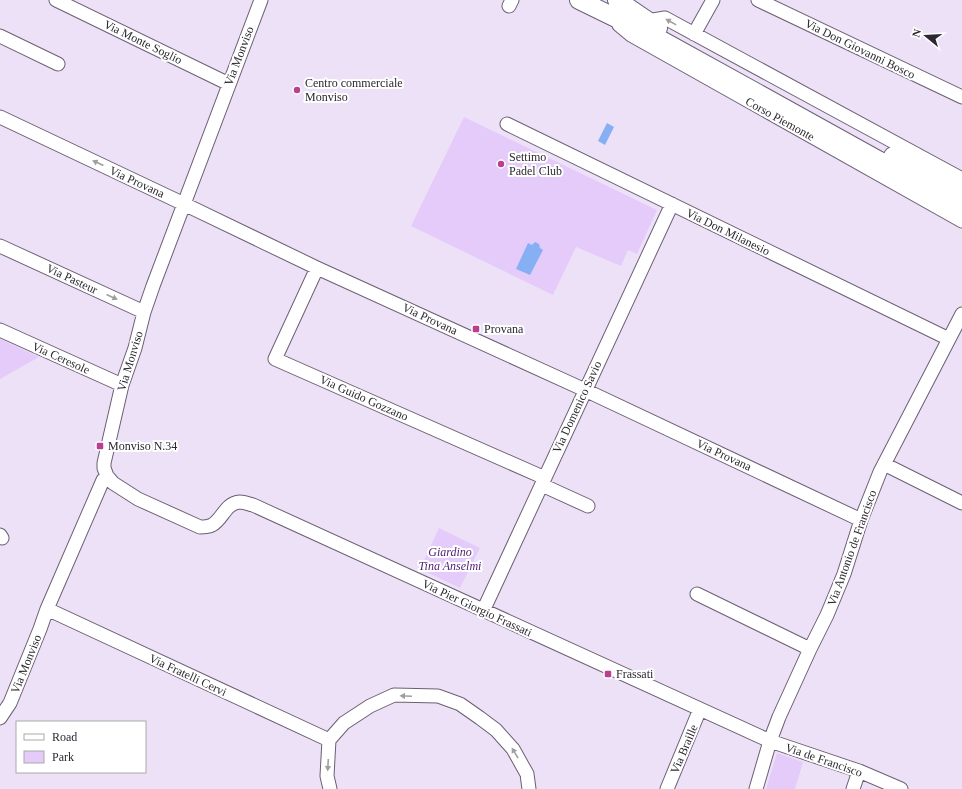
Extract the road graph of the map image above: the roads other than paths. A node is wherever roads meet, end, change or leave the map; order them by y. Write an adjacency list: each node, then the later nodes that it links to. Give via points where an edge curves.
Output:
1 (56, 0): 12 (street, Via Monte Soglio)
2 (261, 0): 12 (street, Via Monviso)
3 (579, 0): 7 (main road, Corso Piemonte)
4 (617, 0): 8 (main road, Corso Piemonte)
5 (713, 0): 9 (street)
6 (758, 0): 13 (street, Via Don Giovanni Bosco)
7 (602, 11): 16 (main road, Corso Piemonte); 22 (street, Corso Piemonte, via 631,36)
8 (647, 21): 9 (street, one-way to 8, via 665,18); 16 (main road, Corso Piemonte)
9 (694, 34): 17 (street)
10 (0, 36): 11 (street)
11 (58, 64)
12 (229, 84): 19 (street, Via Monviso)
13 (962, 97)
14 (0, 117): 19 (street, Via Provana, one-way to 14)
15 (507, 124): 20 (street, Via Don Milanesio)
16 (881, 155): 18 (main road, Corso Piemonte); 21 (main road, Corso Piemonte)
17 (962, 179)
18 (962, 191)
19 (184, 204): 24 (street, Via Provana); 25 (street, Via Monviso)
20 (672, 204): 28 (street, Via Don Milanesio); 30 (street, Via Domenico Savio)
21 (962, 210)
22 (962, 221)
23 (0, 246): 25 (street, Via Pasteur, one-way to 25)
24 (317, 268): 30 (street, Via Provana); 33 (street, Via Guido Gozzano, via 275,359)
25 (144, 312): 29 (street, Via Monviso)
26 (962, 314): 28 (street, Via Antonio de Francisco)
27 (0, 330): 29 (street, Via Ceresole)
28 (949, 339): 31 (street, Via Antonio de Francisco)
29 (122, 385): 32 (street, Via Monviso, via 104,463)
30 (585, 390): 33 (street, Via Domenico Savio); 36 (street, Via Provana)
31 (884, 464): 34 (street); 36 (street, Via Antonio de Francisco)
32 (107, 476): 38 (street, Via Monviso, via 103,480); 39 (street, Via Pier Giorgio Frassati, via 113,483 138,499 200,527 211,526 232,505 241,502 253,505)
33 (543, 481): 35 (street); 39 (street, Via Domenico Savio)
34 (962, 504)
35 (588, 506)
36 (861, 520): 40 (street, Via Antonio de Francisco, via 841,581)
37 (696, 594): 40 (street)
38 (47, 609): 42 (street, Via Monviso, via 10,703); 43 (street, Via Fratelli Cervi)
39 (483, 611): 41 (street, Via Pier Giorgio Frassati)
40 (810, 649): 44 (street, Via Antonio de Francisco)
41 (700, 710): 44 (street, Via Pier Giorgio Frassati); 48 (street, Via Braille)
42 (0, 718)
43 (329, 740): 46 (street, one-way to 46); 47 (street, one-way to 43, via 527,774 513,749 496,730 460,704 438,696 394,695 370,706 344,723)
44 (770, 741): 45 (street, Via de Francisco); 49 (street, Via Antonio de Francisco)
45 (859, 771): 50 (street); 51 (street, Via de Francisco)
46 (330, 789)
47 (529, 789)
48 (667, 789)
49 (756, 789)
50 (853, 789)
51 (900, 789)

